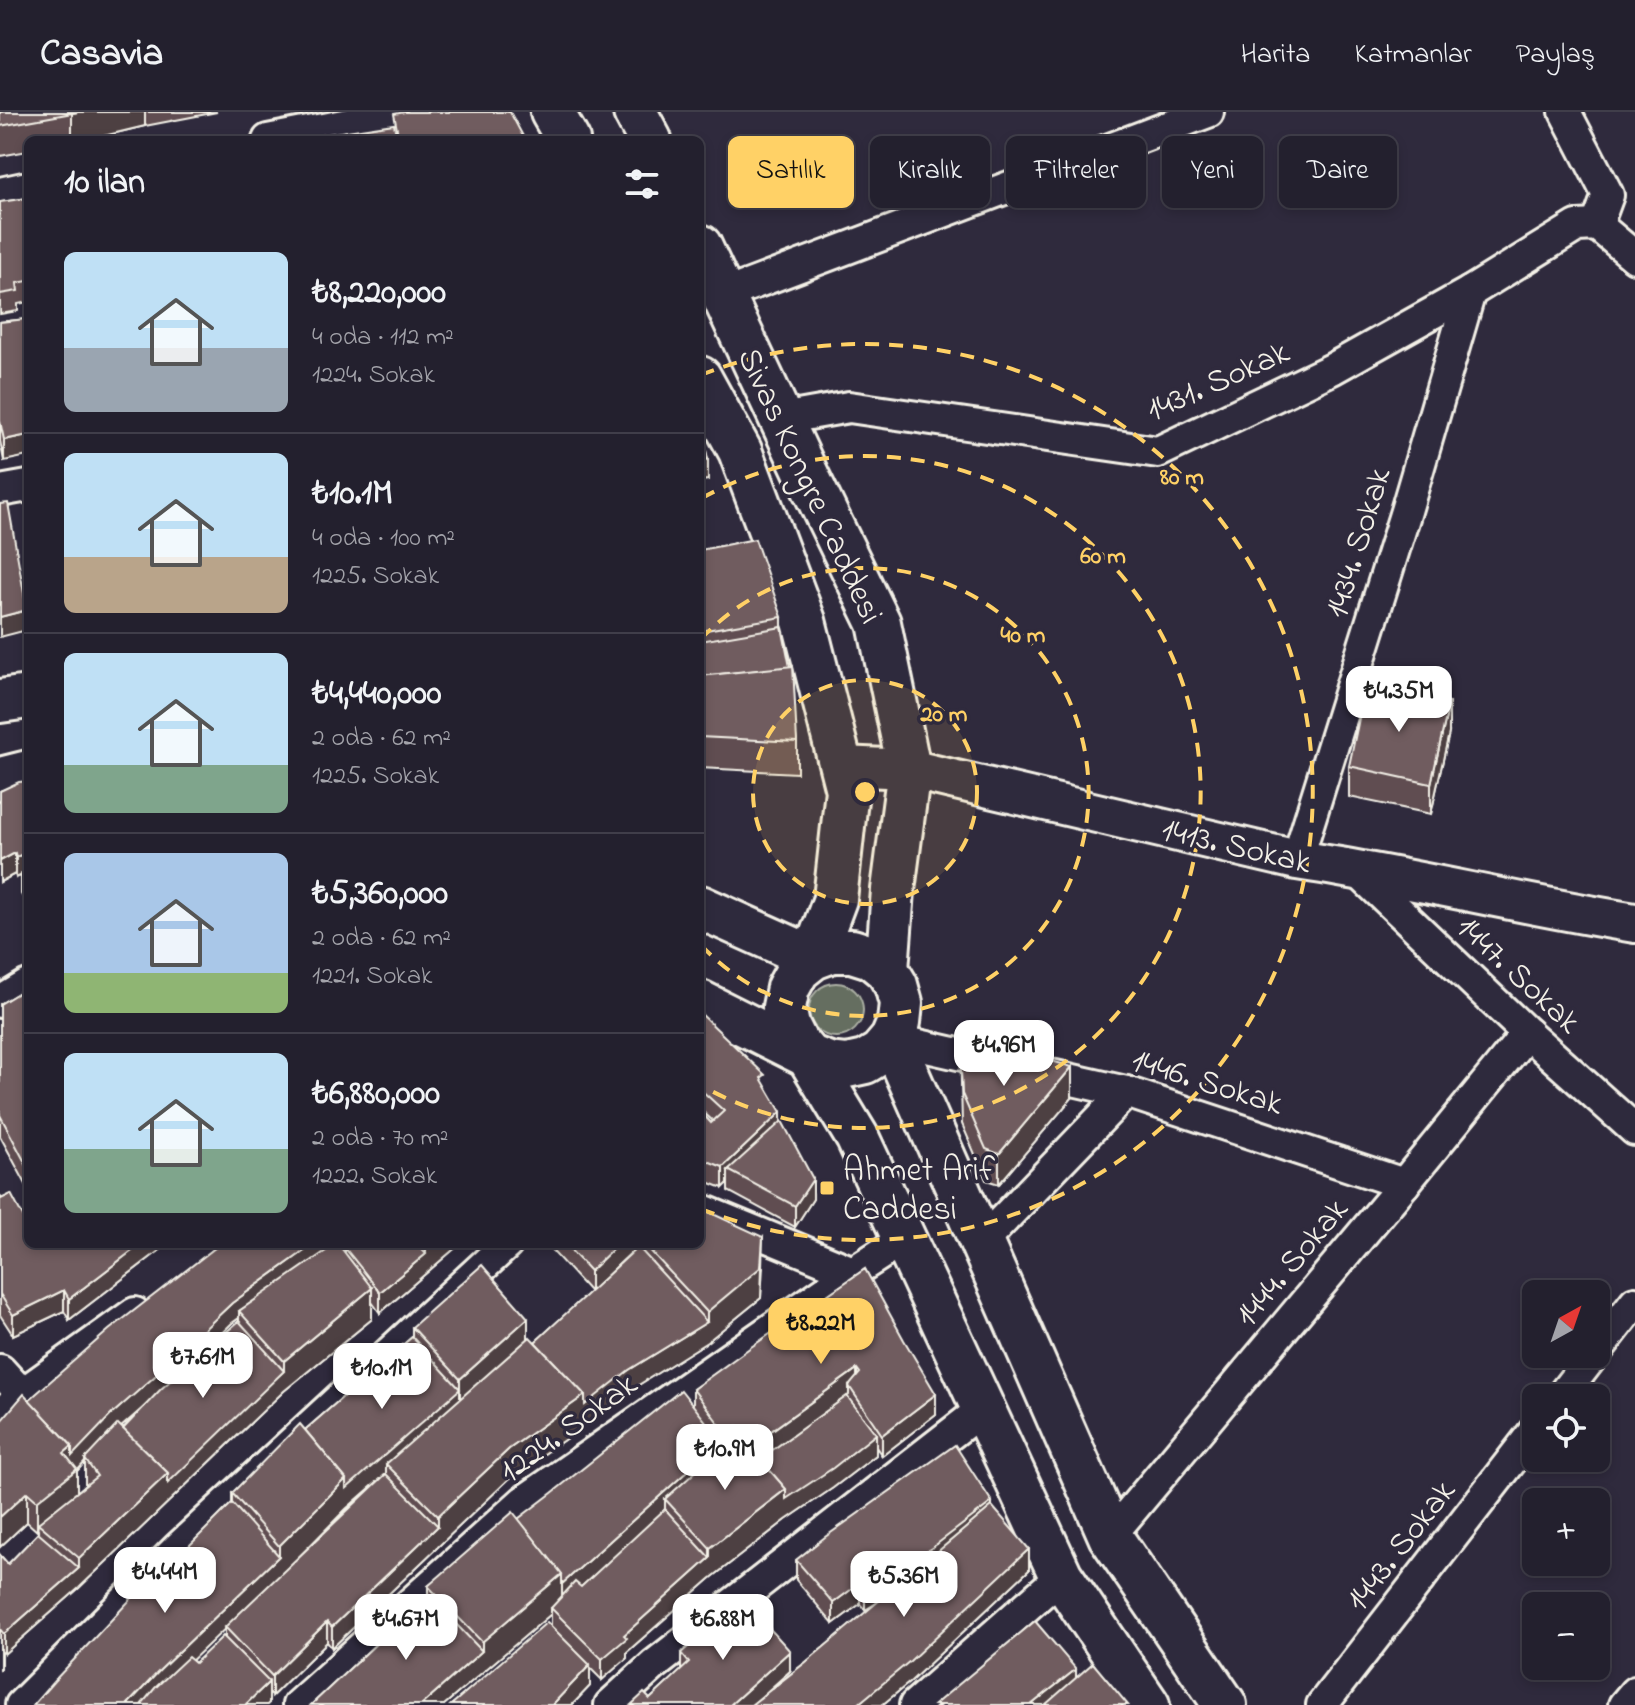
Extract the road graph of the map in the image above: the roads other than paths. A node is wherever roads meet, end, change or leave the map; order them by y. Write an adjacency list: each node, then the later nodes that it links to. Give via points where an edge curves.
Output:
1 (411, 112): 6 (street)
2 (552, 112): 7 (main road)
3 (635, 112): 8 (main road)
4 (1208, 112): 15 (street)
5 (1565, 112): 11 (street, via 1608,195)
6 (288, 136)
7 (566, 136)
8 (648, 136)
9 (24, 188): 10 (street)
10 (0, 193)
11 (1597, 225): 13 (street); 14 (street, 1431. Sokak, via 1577,226)
12 (704, 255): 15 (main road, Sivas Kongre Caddesi)
13 (1635, 257)
14 (1470, 292): 17 (street, 1431. Sokak, via 1332,369 1158,452 849,407); 26 (street, 1434. Sokak)
15 (723, 295): 17 (main road, Sivas Kongre Caddesi)
16 (704, 385): 22 (main road, Sivas Kongre Caddesi, via 740,451 804,621)
17 (781, 419): 23 (main road, Sivas Kongre Caddesi, via 879,623)
18 (24, 487): 19 (street)
19 (0, 491)
20 (24, 698): 21 (main road)
21 (0, 701)
22 (841, 766): 23 (street, 1413. Sokak); 30 (main road, Sivas Kongre Caddesi, via 847,790 835,899)
23 (909, 769): 26 (street, 1413. Sokak); 31 (main road, Sivas Kongre Caddesi)
24 (24, 773): 25 (main road)
25 (0, 779)
26 (1297, 860): 27 (street, 1413. Sokak)
27 (1355, 869): 29 (street, 1413. Sokak); 35 (street, 1447. Sokak)
28 (704, 909): 30 (main road)
29 (1635, 923)
30 (813, 958): 31 (main road, via 852,951); 37 (main road, via 798,970 784,1007 788,1026)
31 (887, 970): 36 (main road, via 901,1003)
32 (24, 987): 33 (street)
33 (0, 1002)
34 (704, 1004): 37 (main road)
35 (1527, 1033): 39 (street, 1447. Sokak); 40 (street, 1444. Sokak)
36 (892, 1039): 37 (main road, via 865,1062 847,1066); 38 (street, 1446. Sokak); 43 (main road)
37 (808, 1056): 42 (main road, via 857,1137)
38 (1126, 1092): 40 (street, 1446. Sokak); 43 (street)
39 (1635, 1130)
40 (1404, 1184): 56 (street, 1444. Sokak)
41 (704, 1211): 45 (street)
42 (904, 1239): 45 (street, 1224. Sokak); 53 (main road)
43 (981, 1243): 56 (main road)
44 (503, 1248): 59 (street, via 178,1548)
45 (853, 1272): 60 (street, 1224. Sokak, via 524,1501)
46 (157, 1297): 52 (street)
47 (1635, 1302): 48 (street)
48 (1610, 1334)
49 (1583, 1368): 51 (street)
50 (0, 1370): 52 (street)
51 (1571, 1384)
52 (22, 1394): 54 (street)
53 (984, 1408): 57 (main road); 61 (street)
54 (0, 1416)
55 (1522, 1447): 65 (street, 1443. Sokak)
56 (1110, 1536): 64 (main road)
57 (1061, 1576): 62 (street); 63 (main road)
58 (1635, 1692): 66 (street)
59 (21, 1705)
60 (298, 1705)
61 (610, 1705)
62 (915, 1705)
63 (1148, 1705)
64 (1225, 1705)
65 (1322, 1705)
66 (1624, 1705)

